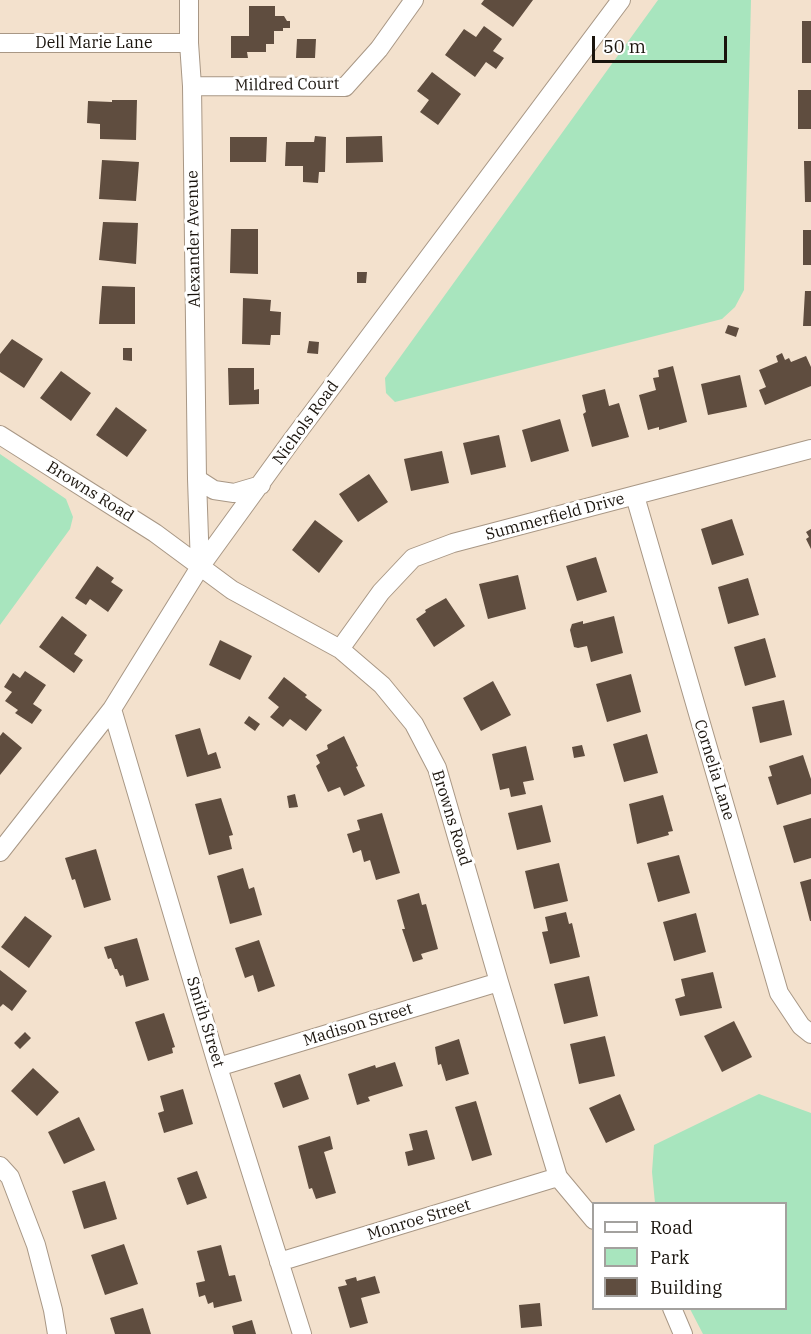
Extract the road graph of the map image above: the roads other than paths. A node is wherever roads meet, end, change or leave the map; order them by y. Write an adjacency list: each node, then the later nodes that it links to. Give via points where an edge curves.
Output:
1 (189, 0): 5 (street, Alexander Avenue)
2 (414, 0): 6 (street, Mildred Court, via 379,49 345,87)
3 (621, 0): 10 (street, Nichols Road)
4 (0, 43): 5 (street, Dell Marie Lane)
5 (189, 43): 6 (street, Alexander Avenue)
6 (192, 86): 9 (street, Alexander Avenue)
7 (0, 435): 12 (street, Browns Road, via 155,533)
8 (811, 449): 11 (street, Summerfield Drive)
9 (197, 479): 10 (street, via 214,490 234,493); 12 (street, Alexander Avenue)
10 (261, 485): 12 (street, Nichols Road)
11 (635, 496): 13 (street, Summerfield Drive, via 453,543 413,558 381,592); 17 (street, Cornelia Lane, via 779,993)
12 (200, 567): 13 (street, Browns Road, via 232,590); 14 (street, Nichols Road)
13 (340, 649): 16 (street, Browns Road, via 382,685 414,724 437,768)
14 (112, 709): 15 (street, Nichols Road); 18 (street, Smith Street)
15 (0, 852)
16 (498, 982): 18 (street, Madison Street); 20 (street, Browns Road)
17 (811, 1034)
18 (218, 1067): 22 (street, Smith Street)
19 (0, 1166): 24 (street, via 10,1177 36,1245)
20 (558, 1177): 21 (street, Browns Road); 22 (street, Monroe Street)
21 (592, 1218)
22 (279, 1262): 25 (street, Smith Street)
23 (673, 1310): 26 (street)
24 (57, 1334)
25 (302, 1334)
26 (683, 1334)

